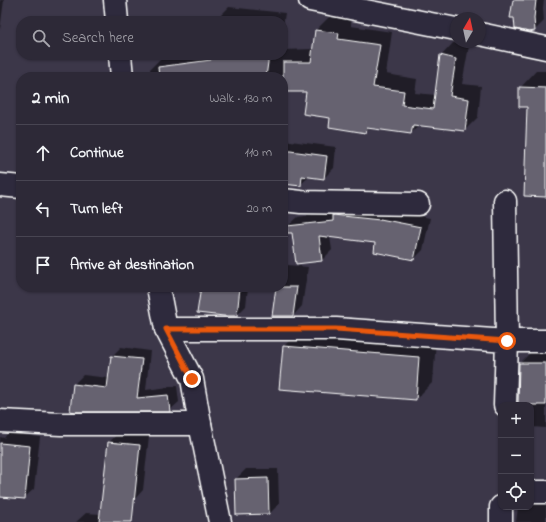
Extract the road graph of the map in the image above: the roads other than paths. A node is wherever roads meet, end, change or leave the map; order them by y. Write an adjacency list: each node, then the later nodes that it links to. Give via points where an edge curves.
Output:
1 (115, 0): 3 (street)
2 (310, 0): 4 (street)
3 (117, 16)
4 (450, 28)
5 (486, 35): 6 (street)
6 (546, 48)
7 (120, 60): 8 (street)
8 (122, 72)
9 (0, 185): 10 (street)
10 (16, 187)
11 (288, 201): 13 (street)
12 (505, 201): 16 (street)
13 (418, 204)
14 (159, 292): 15 (street)
15 (166, 329): 16 (street, via 336,329); 20 (street, via 192,379)
16 (507, 341): 17 (street); 18 (street)
17 (546, 341)
18 (505, 402)
19 (0, 421): 20 (street, via 61,424)
20 (200, 424): 24 (street)
21 (534, 492): 22 (street)
22 (546, 492)
23 (501, 510): 25 (street)
24 (220, 522)
25 (501, 522)

